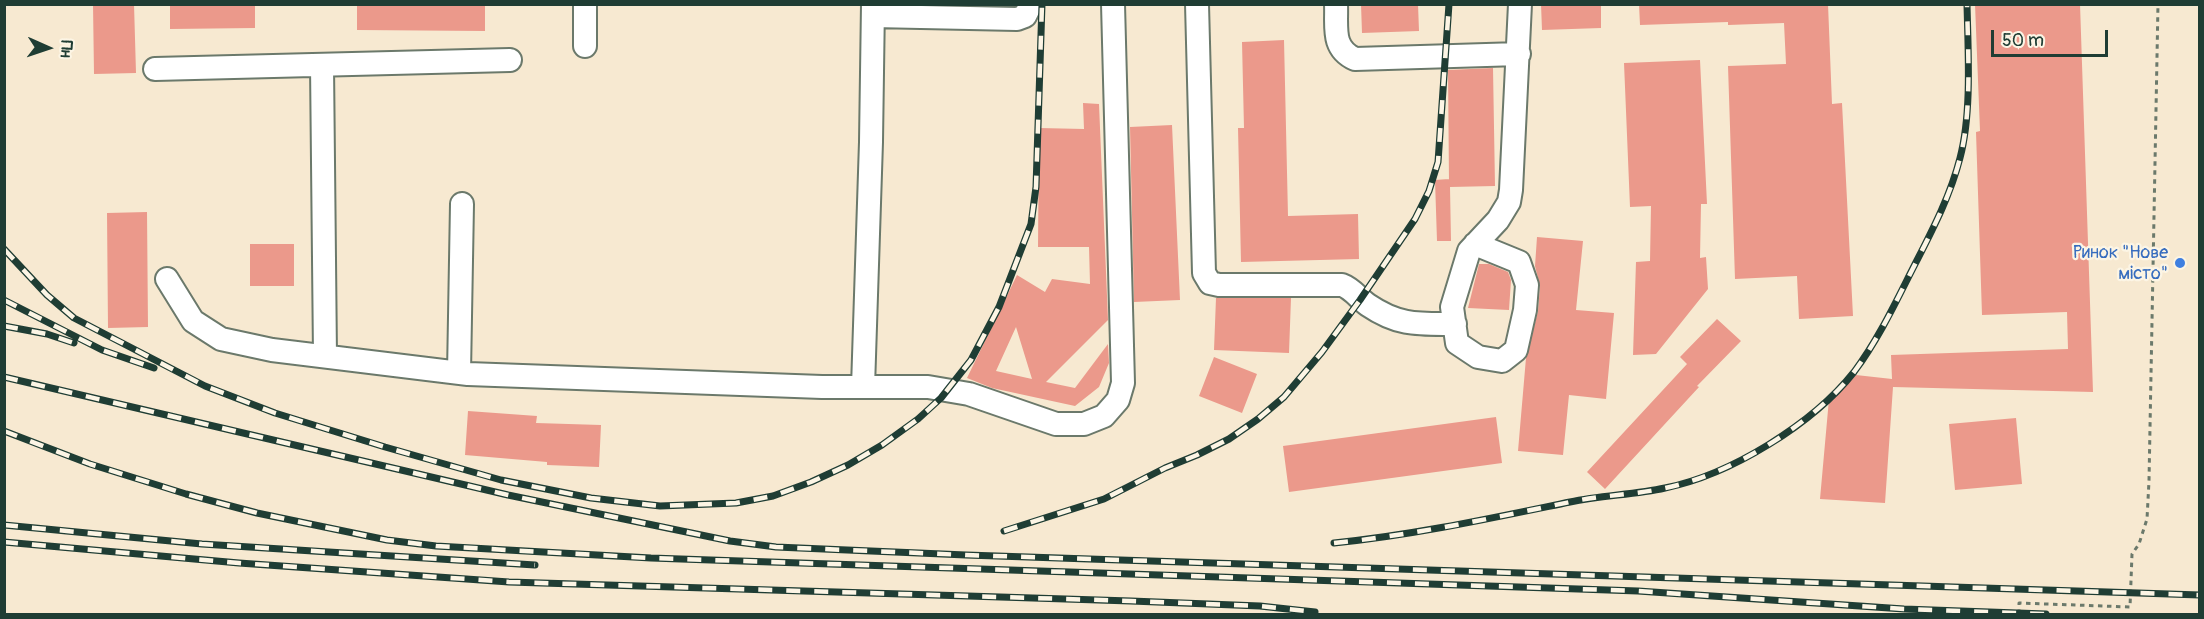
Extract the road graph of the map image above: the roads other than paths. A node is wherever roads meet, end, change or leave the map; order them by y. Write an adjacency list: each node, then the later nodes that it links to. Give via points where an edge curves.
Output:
1 (585, 4): 8 (lane)
2 (1031, 4): 7 (lane, via 1025,16 1017,19)
3 (1113, 4): 19 (lane, via 1123,384 1118,400 1104,416 1084,424 1056,424 969,394 928,387)
4 (1197, 4): 16 (lane, via 1204,273 1210,283 1342,285 1352,288 1360,300 1387,317 1418,324)
5 (1336, 4): 9 (lane, via 1338,45 1355,58)
6 (1520, 4): 9 (lane)
7 (873, 10): 19 (lane)
8 (585, 46)
9 (1519, 54): 14 (lane, via 1512,190 1498,220)
10 (510, 60): 11 (lane)
11 (322, 65): 12 (lane); 17 (lane)
12 (155, 69)
13 (462, 204): 18 (lane)
14 (1475, 244): 16 (lane, via 1469,251 1452,307); 16 (lane, via 1519,262 1527,285 1516,350 1502,361 1478,357 1457,343)
15 (167, 279): 17 (lane, via 193,321 221,339)
16 (1455, 324)
17 (325, 356): 18 (lane)
18 (459, 373): 19 (lane)
19 (863, 387)

